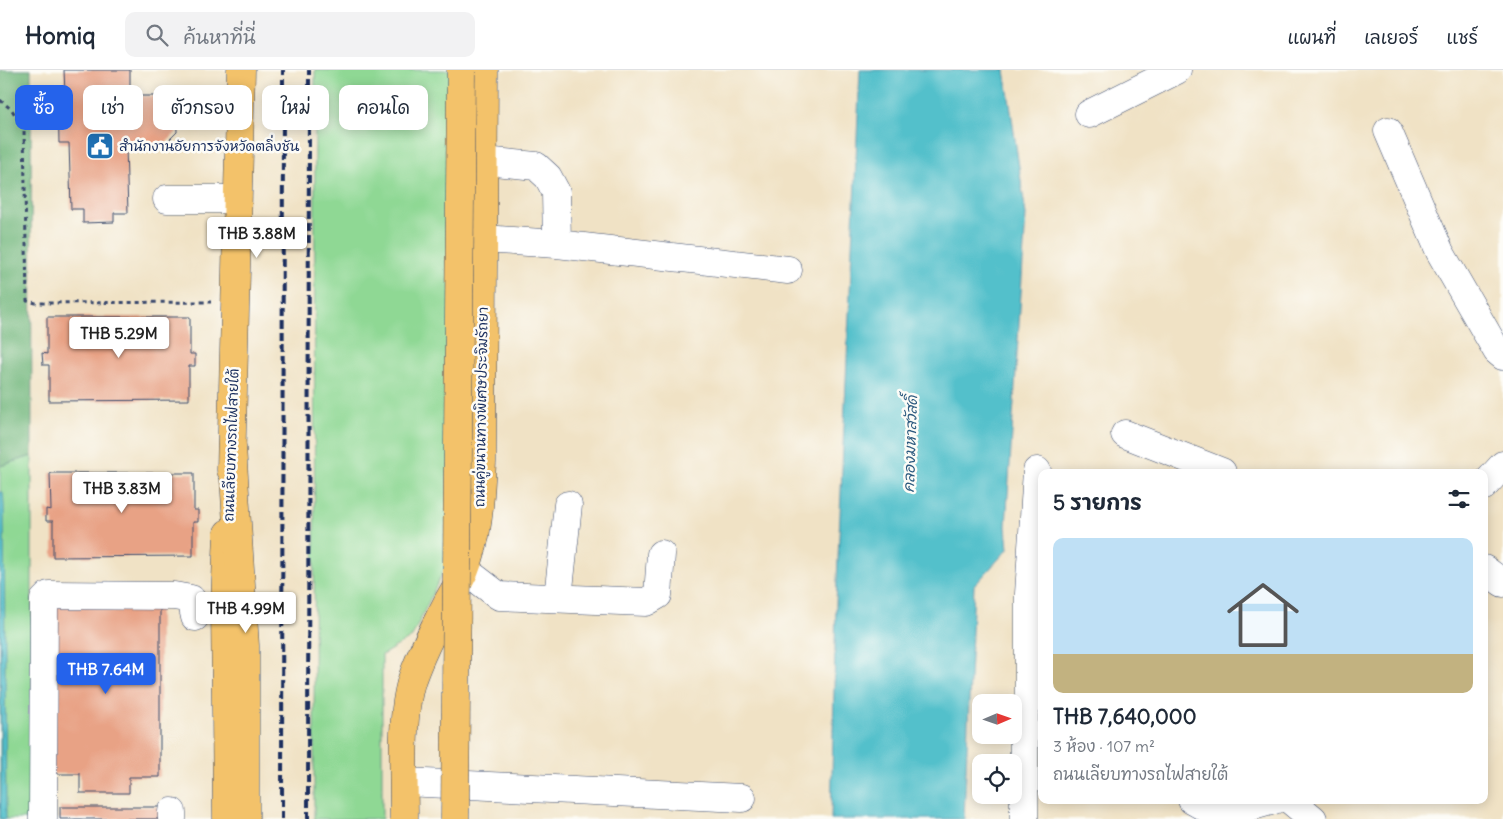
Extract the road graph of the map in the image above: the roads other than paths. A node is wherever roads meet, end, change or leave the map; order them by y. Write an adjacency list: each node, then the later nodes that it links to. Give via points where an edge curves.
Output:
1 (241, 70): 9 (main road, ถนนเลียบทางรถไฟสายใต้)
2 (461, 70): 35 (main road, bridge)
3 (484, 70): 7 (main road, ถนนคู่ขนานทางพิเศษประจิมรัถยา)
4 (1177, 70): 5 (street)
5 (1089, 114)
6 (1388, 131): 13 (street, via 1440,252 1497,351)
7 (484, 161): 10 (main road, ถนนคู่ขนานทางพิเศษประจิมรัถยา); 11 (street, via 536,166 548,177 556,192)
8 (167, 199): 9 (street)
9 (237, 199): 32 (main road, ถนนเลียบทางรถไฟสายใต้, via 232,447 245,646)
10 (484, 239): 11 (street); 21 (main road, ถนนคู่ขนานทางพิเศษประจิมรัถยา, via 482,462 479,511)
11 (557, 244): 12 (street)
12 (788, 270)
13 (1503, 356)
14 (1125, 434): 16 (street)
15 (1503, 465): 18 (street)
16 (1214, 469)
17 (1037, 471): 26 (street, via 1029,594)
18 (1488, 482)
19 (568, 505): 24 (street)
20 (662, 554): 24 (street, via 658,595 646,602)
21 (465, 570): 24 (street, via 499,596); 27 (main road, ถนนคู่ขนานทางพิเศษประจิมรัถยา, via 436,624 412,680 407,705)
22 (1488, 572): 23 (street)
23 (1503, 583)
24 (558, 598)
25 (196, 616): 33 (street, via 191,598 174,596 49,595 44,600)
26 (1035, 705): 36 (street, via 1024,708)
27 (404, 782): 28 (street); 34 (main road, ถนนคู่ขนานทางพิเศษประจิมรัถยา)
28 (742, 798)
29 (1199, 804): 30 (street, via 1217,814 1225,814)
30 (1260, 804)
31 (1295, 804): 37 (street)
32 (239, 813)
33 (43, 819)
34 (404, 819)
35 (455, 819)
36 (1024, 819)
37 (1313, 819)

